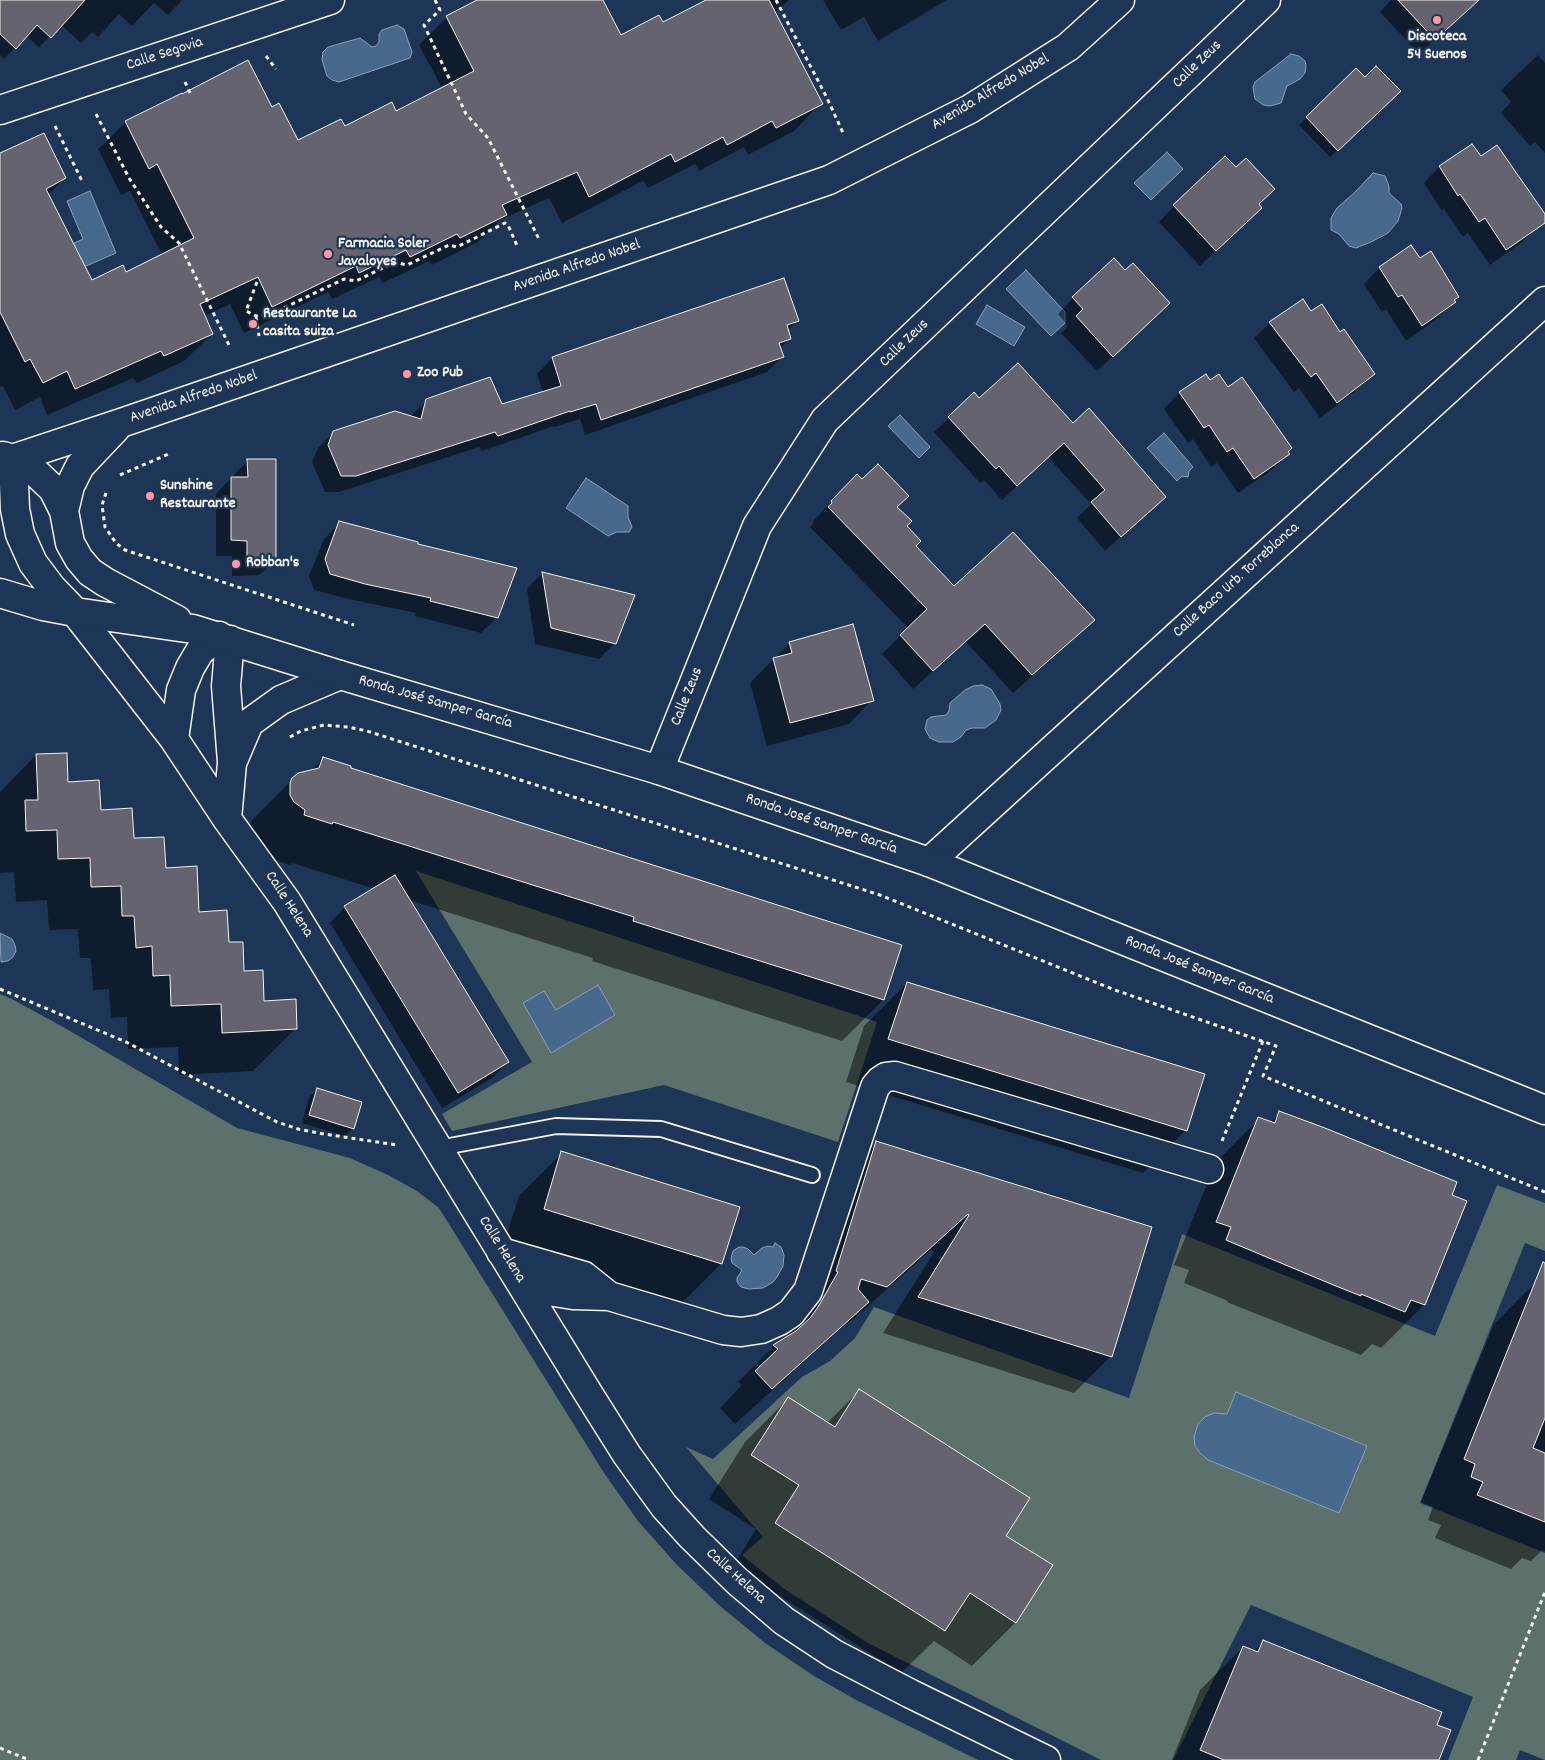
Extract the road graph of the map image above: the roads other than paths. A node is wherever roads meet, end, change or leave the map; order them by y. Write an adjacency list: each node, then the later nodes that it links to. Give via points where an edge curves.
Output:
1 (330, 0): 4 (street, Calle Segovia)
2 (1120, 0): 6 (street, Avenida Alfredo Nobel, via 1068,46 970,109 829,180)
3 (1266, 0): 15 (street, Calle Zeus, via 824,420 758,526)
4 (0, 110)
5 (1545, 301): 17 (street, Calle Baco Urb. Torreblanca)
6 (121, 423): 7 (street, Avenida Alfredo Nobel); 8 (street, via 80,466 70,486)
7 (4, 459): 8 (street, via 35,472 52,490); 10 (street, via 20,534 34,563)
8 (64, 511): 11 (street, via 70,543 90,572)
9 (0, 593): 10 (street, Ronda José Samper García)
10 (75, 612): 11 (street, Ronda José Samper García); 13 (street, Calle Helena)
11 (214, 635): 12 (street, Ronda José Samper García); 13 (street, via 200,651 181,690); 14 (street, via 226,686)
12 (340, 675): 14 (street, via 281,700 249,724); 15 (street, Ronda José Samper García)
13 (174, 739): 16 (street, Calle Helena)
14 (232, 763): 16 (street)
15 (659, 770): 17 (street, Ronda José Samper García)
16 (227, 819): 19 (street, Calle Helena, via 288,902)
17 (929, 862): 18 (street, Ronda José Samper García)
18 (1545, 1110)
19 (439, 1148): 21 (lane, via 556,1126 661,1129); 22 (street, Calle Helena)
20 (1209, 1169): 24 (street, via 886,1076 875,1088 814,1278 790,1313 761,1329 741,1332 723,1330)
21 (812, 1175)
22 (501, 1252): 23 (street, Calle Helena); 24 (street, via 584,1276)
23 (523, 1286): 24 (street, via 573,1295); 25 (street, Calle Helena, via 617,1440 664,1506 737,1581 784,1621 834,1654)
24 (609, 1296)
25 (1046, 1760)

